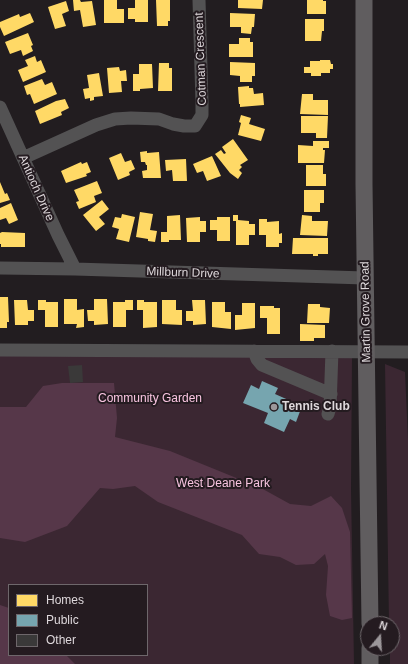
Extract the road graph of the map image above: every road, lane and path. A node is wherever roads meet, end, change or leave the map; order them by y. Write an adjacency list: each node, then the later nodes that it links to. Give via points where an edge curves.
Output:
1 (199, 0): 4 (street, Cotman Crescent, via 202,115 195,126 173,124 159,119 115,119)
2 (364, 0): 7 (main road, Martin Grove Road)
3 (0, 107): 4 (street, Antioch Drive)
4 (23, 158): 6 (street, Antioch Drive)
5 (0, 268): 6 (street, Millburn Drive)
6 (76, 269): 7 (street, Millburn Drive)
7 (365, 278): 11 (main road, Martin Grove Road)
8 (0, 350): 9 (street)
9 (254, 351): 10 (street); 13 (street, via 262,365)
10 (332, 351): 11 (street); 13 (street)
11 (367, 352): 12 (street); 15 (main road, Martin Grove Road)
12 (408, 352)
13 (330, 394): 14 (street)
14 (328, 414)
15 (370, 616)

